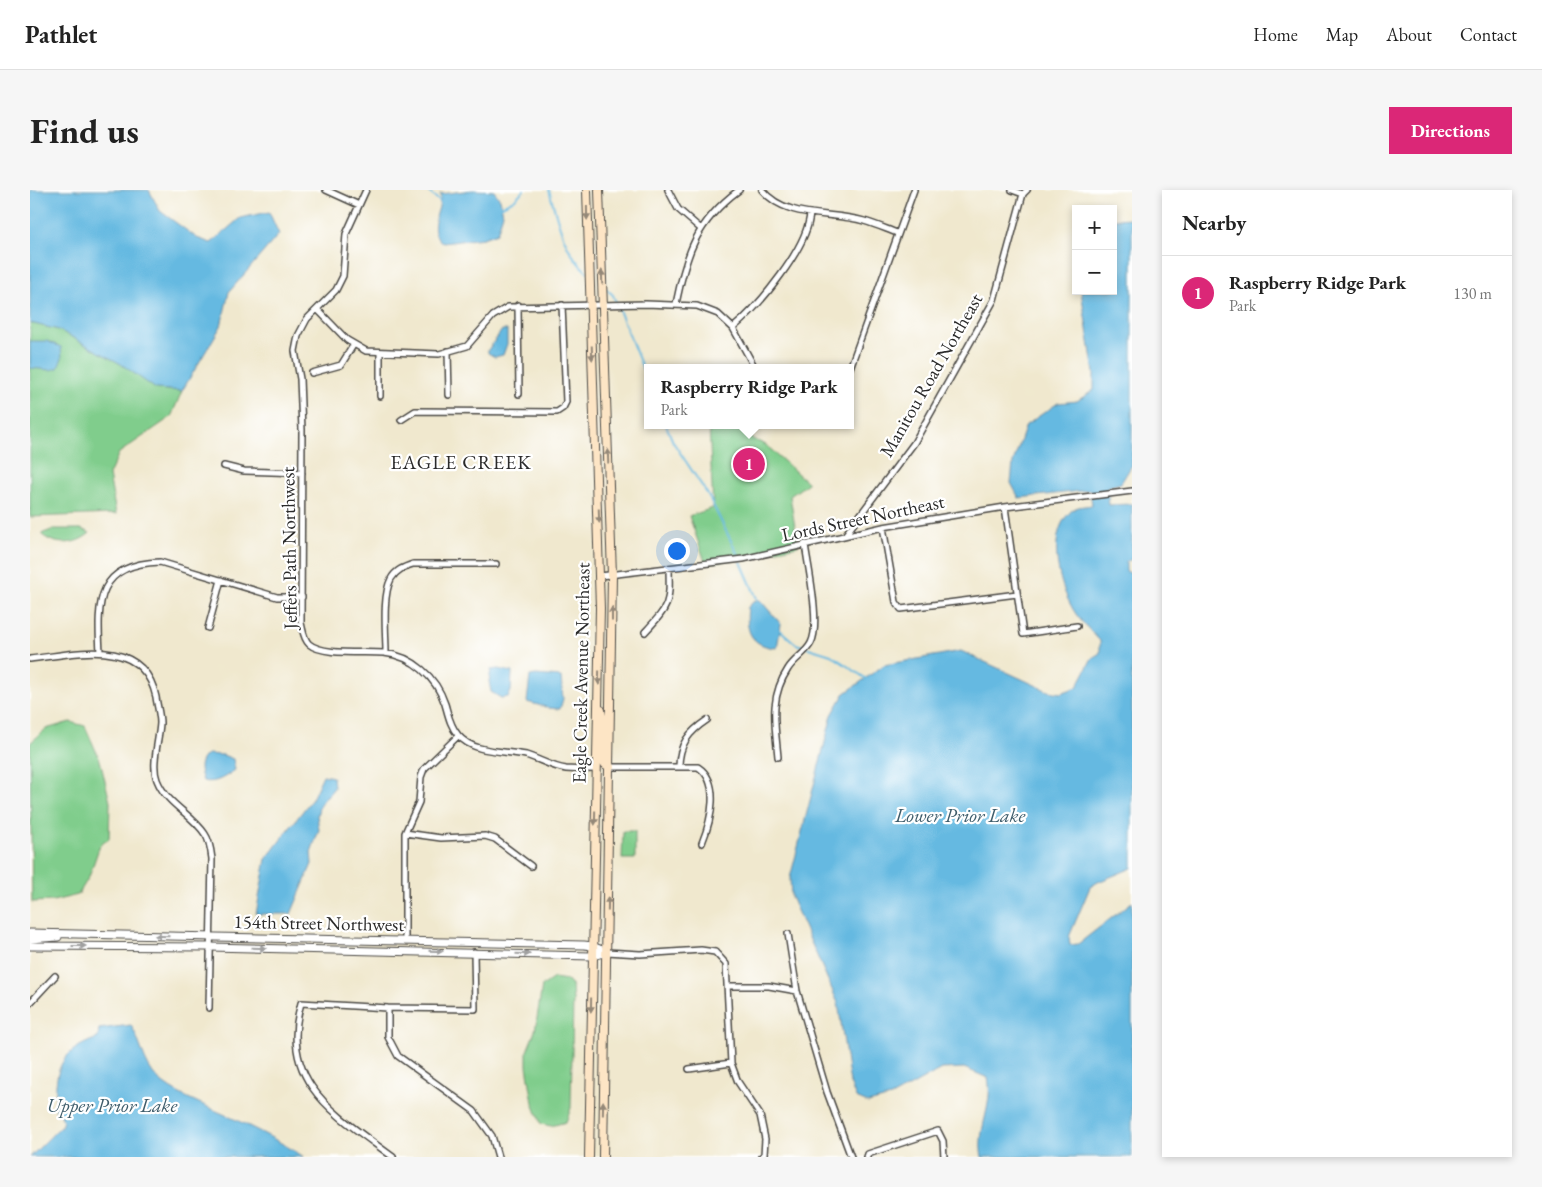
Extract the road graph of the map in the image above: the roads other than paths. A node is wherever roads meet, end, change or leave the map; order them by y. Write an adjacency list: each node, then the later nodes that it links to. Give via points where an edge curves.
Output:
1 (326, 190): 11 (street)
2 (366, 190): 11 (street, Jeffers Path Northwest)
3 (587, 190): 15 (main road, Eagle Creek Avenue Northeast, one-way to 15)
4 (599, 190): 18 (main road, Eagle Creek Avenue Northeast, one-way to 4)
5 (668, 190): 13 (street, via 678,209)
6 (739, 190): 13 (street)
7 (762, 190): 12 (street, via 783,207)
8 (914, 190): 14 (street)
9 (1012, 190): 10 (street)
10 (1025, 192): 37 (street, Manitou Road Northeast, via 994,300 914,442)
11 (359, 205): 20 (street, Jeffers Path Northwest, via 346,234 343,276 336,290)
12 (810, 213): 14 (street, via 864,221); 21 (street, via 806,234 798,248 761,302)
13 (700, 229): 16 (street, via 684,265)
14 (897, 233): 26 (street)
15 (590, 304): 17 (street); 18 (street); 42 (main road, Eagle Creek Avenue Northeast, one-way to 42)
16 (676, 304): 18 (street); 21 (street, via 697,306 718,314)
17 (562, 305): 19 (street); 31 (street, via 566,402 563,408 557,412 415,411)
18 (603, 305): 41 (main road, Eagle Creek Avenue Northeast, one-way to 18)
19 (518, 306): 23 (street, via 508,306 493,316 467,346); 28 (street)
20 (317, 309): 22 (street); 33 (street, Jeffers Path Northwest, via 298,336 295,351 300,379)
21 (733, 328): 25 (street)
22 (354, 344): 24 (street, via 366,351); 27 (street, via 341,365)
23 (448, 351): 24 (street, via 439,354); 29 (street)
24 (380, 352): 30 (street)
25 (753, 364)
26 (851, 364)
27 (312, 373)
28 (519, 394)
29 (449, 395)
30 (380, 396)
31 (401, 420)
32 (224, 466): 33 (street, via 244,471)
33 (302, 473): 45 (street, Jeffers Path Northwest)
34 (1132, 492): 35 (street, Lords Street Northeast)
35 (1005, 507): 36 (street, Lords Street Northeast); 44 (street)
36 (884, 526): 37 (street, Lords Street Northeast); 44 (street, via 896,602 901,609)
37 (846, 535): 38 (street, Lords Street Northeast)
38 (805, 544): 40 (street, Lords Street Northeast, via 743,559); 55 (street, via 815,618 812,642 789,668 778,687 774,703)
39 (496, 564): 50 (street, via 413,564 400,568 391,578 387,592)
40 (669, 569): 41 (street, Lords Street Northeast); 48 (street, via 670,598 665,610)
41 (612, 575): 42 (street, Lords Street Northeast); 56 (main road, Eagle Creek Avenue Northeast, one-way to 41)
42 (600, 576): 52 (main road, Eagle Creek Avenue Northeast, one-way to 52)
43 (221, 580): 45 (street, via 276,597); 47 (street); 49 (street, via 160,562 141,563 123,569 108,583 99,602)
44 (1017, 594): 46 (street, via 1023,634)
45 (302, 597): 50 (street, Jeffers Path Northwest, via 303,636 309,644 320,650)
46 (1077, 626)
47 (208, 628)
48 (645, 632)
49 (100, 652): 51 (street); 65 (street, via 124,655 140,666 153,685 160,721 156,778 169,801 200,828 210,843)
50 (386, 653): 54 (street, Jeffers Path Northwest, via 420,667 437,684)
51 (30, 659)
52 (598, 698): 56 (main road, via 604,720 604,760); 58 (main road, Eagle Creek Avenue Northeast)
53 (707, 720): 57 (street, via 696,727 682,744)
54 (458, 736): 58 (street, via 486,750 512,752 566,769); 59 (street, via 424,769 419,802)
55 (778, 757)
56 (610, 767): 57 (street); 72 (main road, Eagle Creek Avenue Northeast, one-way to 56)
57 (679, 767): 60 (street, via 698,766 711,781 710,821)
58 (596, 769): 69 (main road, Eagle Creek Avenue Northeast, one-way to 69)
59 (405, 833): 61 (street, via 441,838 485,836 495,839); 67 (street)
60 (702, 843)
61 (531, 866)
62 (30, 933): 64 (street, 154th Street Northwest)
63 (788, 934): 76 (street)
64 (78, 935): 65 (street, 154th Street Northwest, one-way to 64); 66 (street)
65 (210, 937): 67 (street, 154th Street Northwest); 70 (street)
66 (30, 939)
67 (405, 940): 69 (street, 154th Street Northwest)
68 (30, 946): 70 (street, 154th Street Northwest, one-way to 70)
69 (592, 946): 72 (street, 154th Street Northwest); 73 (main road, Eagle Creek Avenue Northeast)
70 (210, 947): 71 (street, 154th Street Northwest, one-way to 71); 78 (street)
71 (474, 952): 73 (street, 154th Street Northwest, one-way to 73); 79 (street, via 475,1009)
72 (607, 952): 73 (street, 154th Street Northwest); 75 (street, 154th Street Northwest, via 715,952 726,964); 85 (main road, Eagle Creek Avenue Northeast, one-way to 72)
73 (592, 956): 84 (main road, Eagle Creek Avenue Northeast, one-way to 84)
74 (56, 976): 77 (street)
75 (728, 986): 76 (street, via 769,986); 80 (street, 154th Street Northwest)
76 (797, 991): 87 (street, via 827,1092)
77 (30, 1003)
78 (209, 1008)
79 (388, 1008): 82 (street, via 302,1003 296,1021 296,1044 301,1070 317,1096); 83 (street, via 388,1037 398,1056 474,1111 492,1136)
80 (731, 1063): 81 (street); 86 (street, via 738,1082 760,1115 765,1139)
81 (689, 1069)
82 (393, 1157)
83 (498, 1157)
84 (589, 1157)
85 (602, 1157)
86 (761, 1157)
87 (851, 1157)
88 (867, 1157): 89 (street, via 938,1131 943,1141)
89 (944, 1157)

